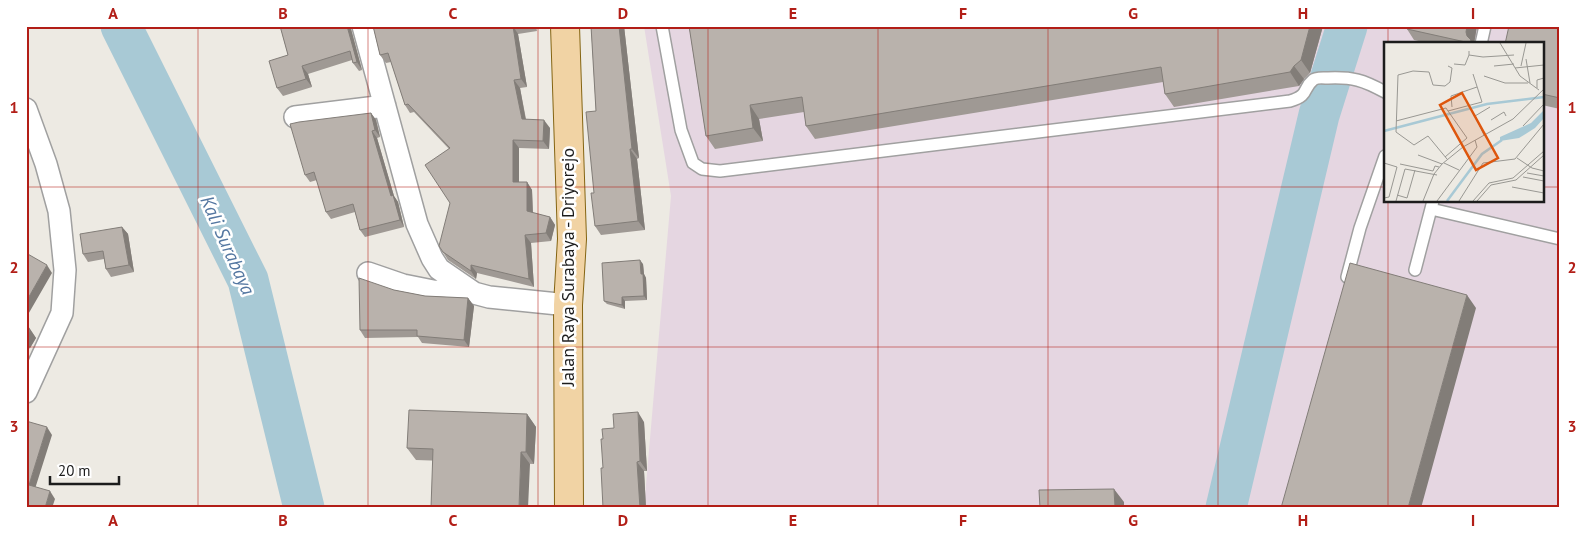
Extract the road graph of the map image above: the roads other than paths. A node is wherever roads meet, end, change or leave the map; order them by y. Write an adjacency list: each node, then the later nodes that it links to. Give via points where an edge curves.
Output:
1 (363, 26): 7 (street)
2 (565, 26): 17 (main road, Jalan Raya Surabaya - Driyorejo, via 572,239)
3 (662, 26): 6 (lane, via 681,130 692,163 702,169 720,171 1290,101 1301,97 1315,79 1345,77 1365,81)
4 (1485, 26): 5 (lane)
5 (1481, 42)
6 (1384, 91)
7 (385, 106): 9 (street); 16 (street, via 417,224 426,245 439,269)
8 (26, 109): 18 (street, via 59,211 65,270 62,312)
9 (295, 118)
10 (1384, 159): 15 (lane)
11 (1432, 205): 12 (lane); 13 (lane)
12 (1560, 239)
13 (1415, 270)
14 (368, 273): 16 (street, via 418,288)
15 (1344, 286)
16 (474, 293): 17 (street)
17 (568, 305): 19 (main road, Jalan Raya Surabaya - Driyorejo)
18 (26, 392)
19 (569, 508)

